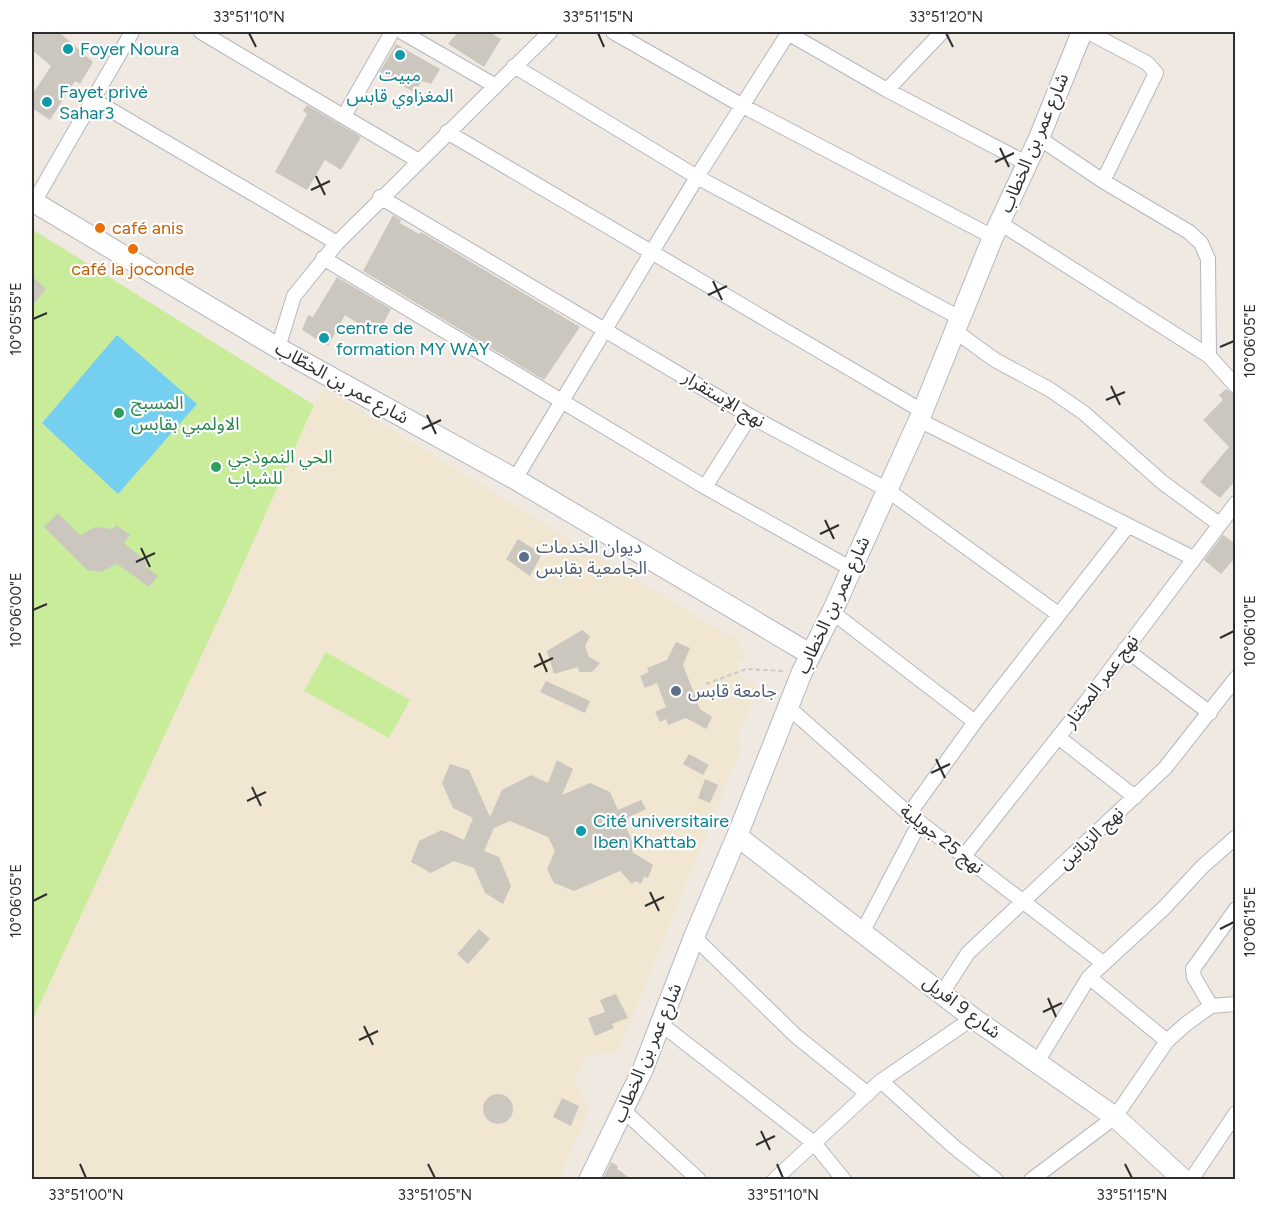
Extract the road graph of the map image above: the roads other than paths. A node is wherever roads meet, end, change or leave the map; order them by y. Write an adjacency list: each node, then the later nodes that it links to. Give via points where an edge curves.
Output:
1 (132, 32): 14 (street)
2 (201, 32): 16 (street)
3 (392, 32): 16 (street)
4 (402, 32): 12 (street)
5 (550, 32): 11 (street)
6 (613, 32): 15 (street)
7 (788, 32): 13 (street); 15 (street)
8 (942, 32): 13 (street)
9 (1082, 32): 18 (street, شارع عمر بن الخطاب)
10 (1088, 32): 22 (street, via 1147,63 1156,74)
11 (514, 66): 12 (street); 21 (street)
12 (494, 85): 17 (street)
13 (887, 90): 20 (street)
14 (92, 99): 24 (street); 26 (street)
15 (741, 105): 21 (street); 25 (street)
16 (344, 116): 19 (street)
17 (447, 132): 19 (street); 27 (street)
18 (1038, 138): 20 (street, شارع عمر بن الخطاب); 22 (street)
19 (417, 160): 23 (street)
20 (1026, 163): 25 (street, شارع عمر بن الخطاب)
21 (697, 177): 27 (street); 29 (street)
22 (1103, 181): 32 (street, via 1190,232 1201,243 1208,259)
23 (380, 197): 26 (street); 30 (street, نهج الإستقرار)
24 (33, 201): 31 (street, شارع عمر بن الخطّاب)
25 (996, 230): 29 (street, شارع عمر بن الخطاب); 32 (street)
26 (337, 243): 28 (street)
27 (650, 254): 30 (street); 36 (street)
28 (323, 258): 31 (street, via 294,296); 34 (street)
29 (957, 324): 36 (street, شارع عمر بن الخطاب); 41 (street, via 995,360 1084,413 1162,482)
30 (606, 328): 34 (street); 35 (street, نهج الإستقرار)
31 (278, 348): 37 (street, شارع عمر بن الخطّاب)
32 (1209, 356): 33 (street)
33 (1236, 386)
34 (561, 402): 37 (street); 38 (street)
35 (750, 416): 38 (street); 39 (street, نهج الإستقرار)
36 (920, 416): 39 (street, شارع عمر بن الخطاب); 42 (street)
37 (515, 478): 48 (street, شارع عمر بن الخطّاب)
38 (705, 487): 44 (street)
39 (886, 489): 44 (street, شارع عمر بن الخطاب); 46 (street, نهج الإستقرار)
40 (1236, 503): 41 (street, نهج عمر المختار)
41 (1219, 524): 43 (street, نهج عمر المختار)
42 (1127, 527): 43 (street); 46 (street)
43 (1193, 558): 47 (street, نهج عمر المختار)
44 (850, 568): 45 (street, شارع عمر بن الخطاب)
45 (832, 612): 48 (street, شارع عمر بن الخطاب); 52 (street)
46 (1058, 614): 52 (street)
47 (1125, 649): 51 (street); 53 (street, نهج عمر المختار)
48 (810, 654): 50 (street, شارع عمر بن الخطاب)
49 (1236, 678): 51 (street, نهج الزياتين)
50 (788, 707): 55 (street, نهج 25 جويلية); 56 (street, شارع عمر بن الخطاب)
51 (1210, 713): 54 (street, نهج الزياتين)
52 (975, 722): 55 (street)
53 (1058, 737): 54 (street); 58 (street, نهج عمر المختار)
54 (1136, 797): 59 (street, نهج الزياتين)
55 (914, 818): 58 (street, نهج 25 جويلية); 61 (street)
56 (737, 836): 61 (street, شارع 9 افريل); 62 (street, شارع عمر بن الخطاب)
57 (1234, 842): 63 (street, via 1202,867)
58 (964, 856): 59 (street, نهج 25 جويلية)
59 (1021, 902): 63 (street, نهج 25 جويلية); 65 (street, نهج الزياتين, via 968,953)
60 (1236, 909): 67 (street, via 1193,969)
61 (864, 931): 65 (street, شارع 9 افريل)
62 (694, 937): 69 (street, شارع عمر بن الخطاب); 73 (street, via 796,1036)
63 (1103, 963): 64 (street)
64 (1089, 978): 70 (street); 71 (street)
65 (942, 993): 68 (street, شارع 9 افريل)
66 (1236, 1004): 67 (street)
67 (1211, 1006): 70 (street)
68 (973, 1018): 71 (street, شارع 9 افريل); 72 (street)
69 (661, 1024): 74 (street, شارع عمر بن الخطاب); 77 (street)
70 (1167, 1041): 76 (street)
71 (1037, 1062): 76 (street, شارع 9 افريل)
72 (881, 1081): 73 (street); 82 (street)
73 (868, 1094): 77 (street)
74 (624, 1111): 78 (street, شارع عمر بن الخطاب); 79 (street)
75 (1236, 1113): 85 (street)
76 (1115, 1117): 83 (street); 84 (street, شارع 9 افريل)
77 (814, 1143): 80 (street); 81 (street)
78 (590, 1179)
79 (699, 1179)
80 (774, 1179)
81 (844, 1179)
82 (996, 1179)
83 (1031, 1179)
84 (1184, 1179)
85 (1191, 1179)

